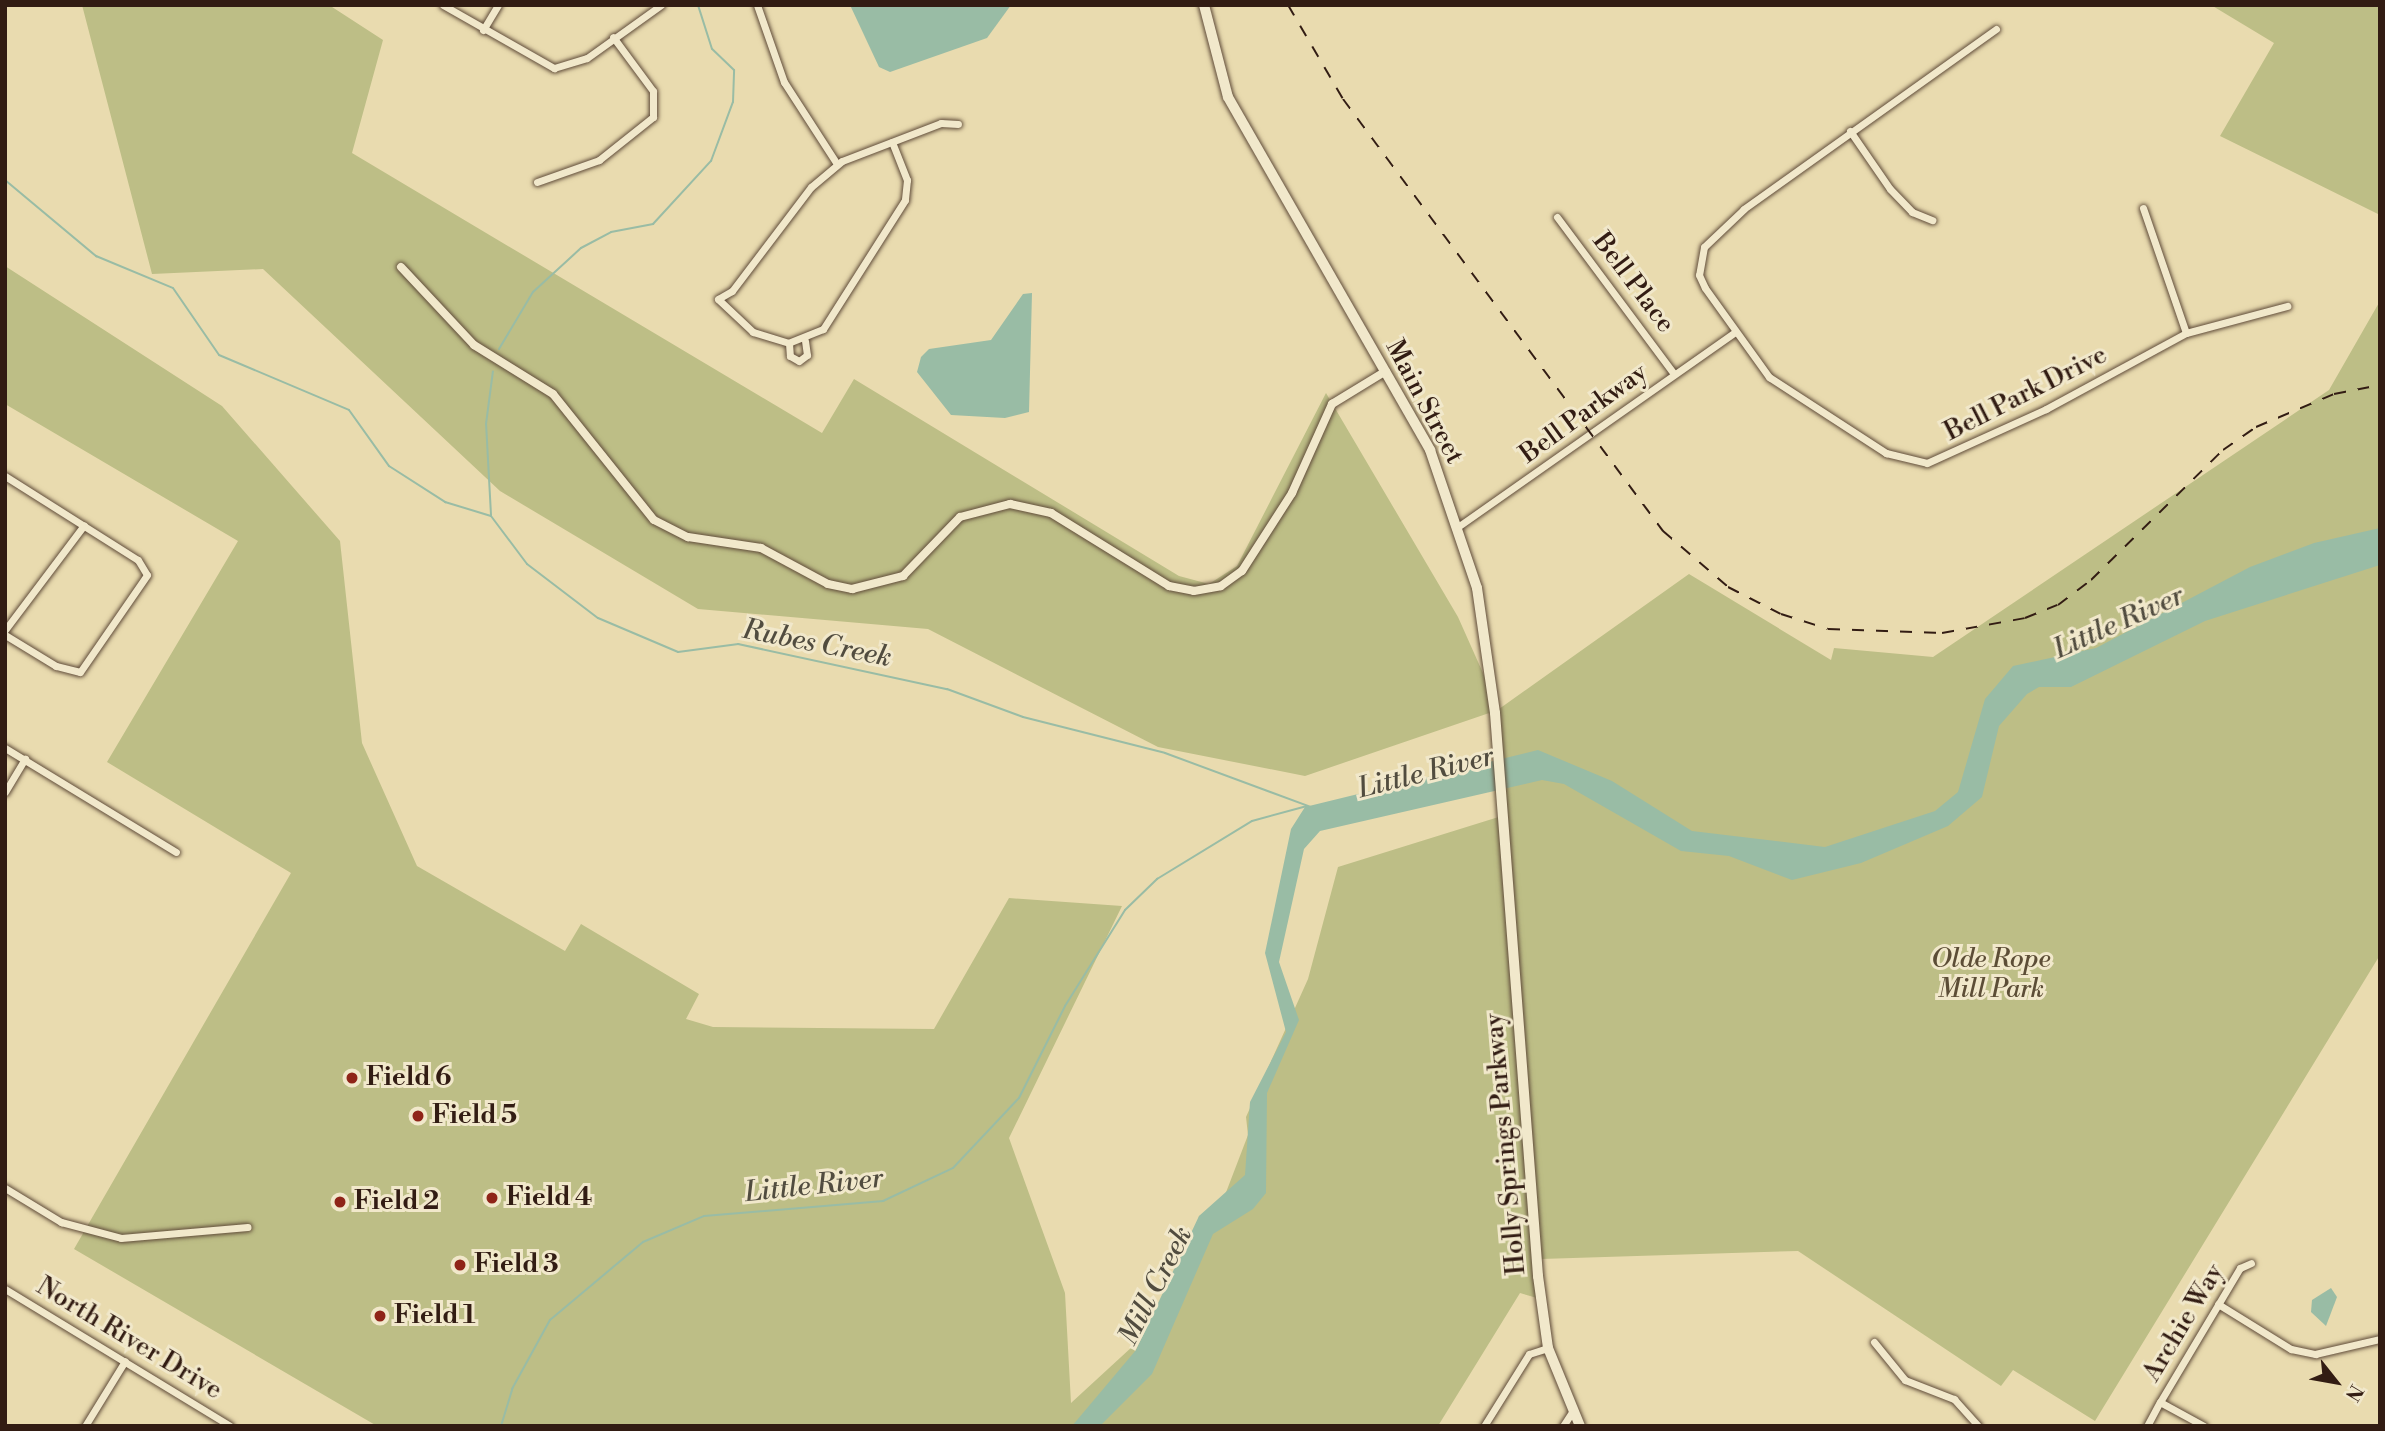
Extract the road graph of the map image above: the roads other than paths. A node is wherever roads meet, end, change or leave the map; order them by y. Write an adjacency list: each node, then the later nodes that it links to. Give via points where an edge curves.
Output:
1 (443, 5): 7 (street)
2 (498, 5): 7 (street)
3 (662, 5): 8 (street)
4 (758, 5): 12 (street, via 784,82)
5 (1204, 5): 23 (main road, Main Street, via 1210,44 1237,115)
6 (1996, 29): 10 (street, Bell Park Drive)
7 (483, 30): 8 (street, via 554,68 587,58)
8 (614, 37): 13 (street, via 653,91 653,117 599,160)
9 (958, 124): 11 (street, via 941,123)
10 (1850, 131): 16 (street, via 1890,189 1912,212); 19 (street, Bell Park Drive, via 1717,230 1704,247 1699,275)
11 (892, 142): 12 (street); 21 (street, via 907,180 897,219 823,329)
12 (837, 164): 22 (street, via 800,198 732,291 718,299 753,332)
13 (537, 182)
14 (2143, 208): 20 (street)
15 (1557, 217): 24 (street, Bell Place)
16 (1932, 220)
17 (401, 267): 23 (street, via 474,345 548,389 654,520 688,537 761,548 841,588 869,588 903,576 960,517 1010,503 1051,513 1168,586 1194,592 1221,586 1242,572 1292,493 1332,404)
18 (2287, 306): 20 (street, Bell Park Drive)
19 (1734, 333): 20 (street, Bell Park Drive, via 1769,377 1804,405 1886,453 1927,463 2046,409); 24 (street, Bell Parkway)
20 (2186, 333)
21 (805, 341): 22 (street); 22 (street, via 807,355 799,361 790,356)
22 (789, 343)
23 (1386, 371): 28 (main road, Main Street, via 1430,450)
24 (1674, 374): 28 (street, Bell Parkway)
25 (8, 478): 26 (street); 27 (street)
26 (5, 487)
27 (84, 525): 29 (street); 29 (street, via 138,560 147,575 103,645 80,672 56,666)
28 (1459, 526): 34 (main road, Main Street, via 1484,614)
29 (5, 632)
30 (5, 748): 31 (street)
31 (24, 759): 32 (street); 33 (street)
32 (5, 792)
33 (176, 852)
34 (1504, 852): 42 (main road, Holly Springs Parkway)
35 (5, 1188): 36 (street, via 61,1222 121,1238)
36 (248, 1227)
37 (2251, 1263): 39 (street, Archie Way, via 2240,1268)
38 (5, 1289): 43 (street, North River Drive)
39 (2218, 1304): 40 (street, via 2291,1349 2315,1354); 44 (street, Archie Way)
40 (2380, 1339)
41 (1874, 1342): 51 (street, via 1905,1380 1954,1399)
42 (1548, 1348): 45 (main road, Holly Springs Parkway); 48 (street, via 1529,1354)
43 (125, 1361): 46 (street); 47 (street, North River Drive)
44 (2160, 1402): 52 (street); 53 (street, Archie Way)
45 (1572, 1412): 49 (street); 50 (main road, Holly Springs Parkway)
46 (85, 1426)
47 (230, 1426)
48 (1484, 1426)
49 (1563, 1426)
50 (1580, 1426)
51 (1978, 1426)
52 (2147, 1426)
53 (2204, 1426)

